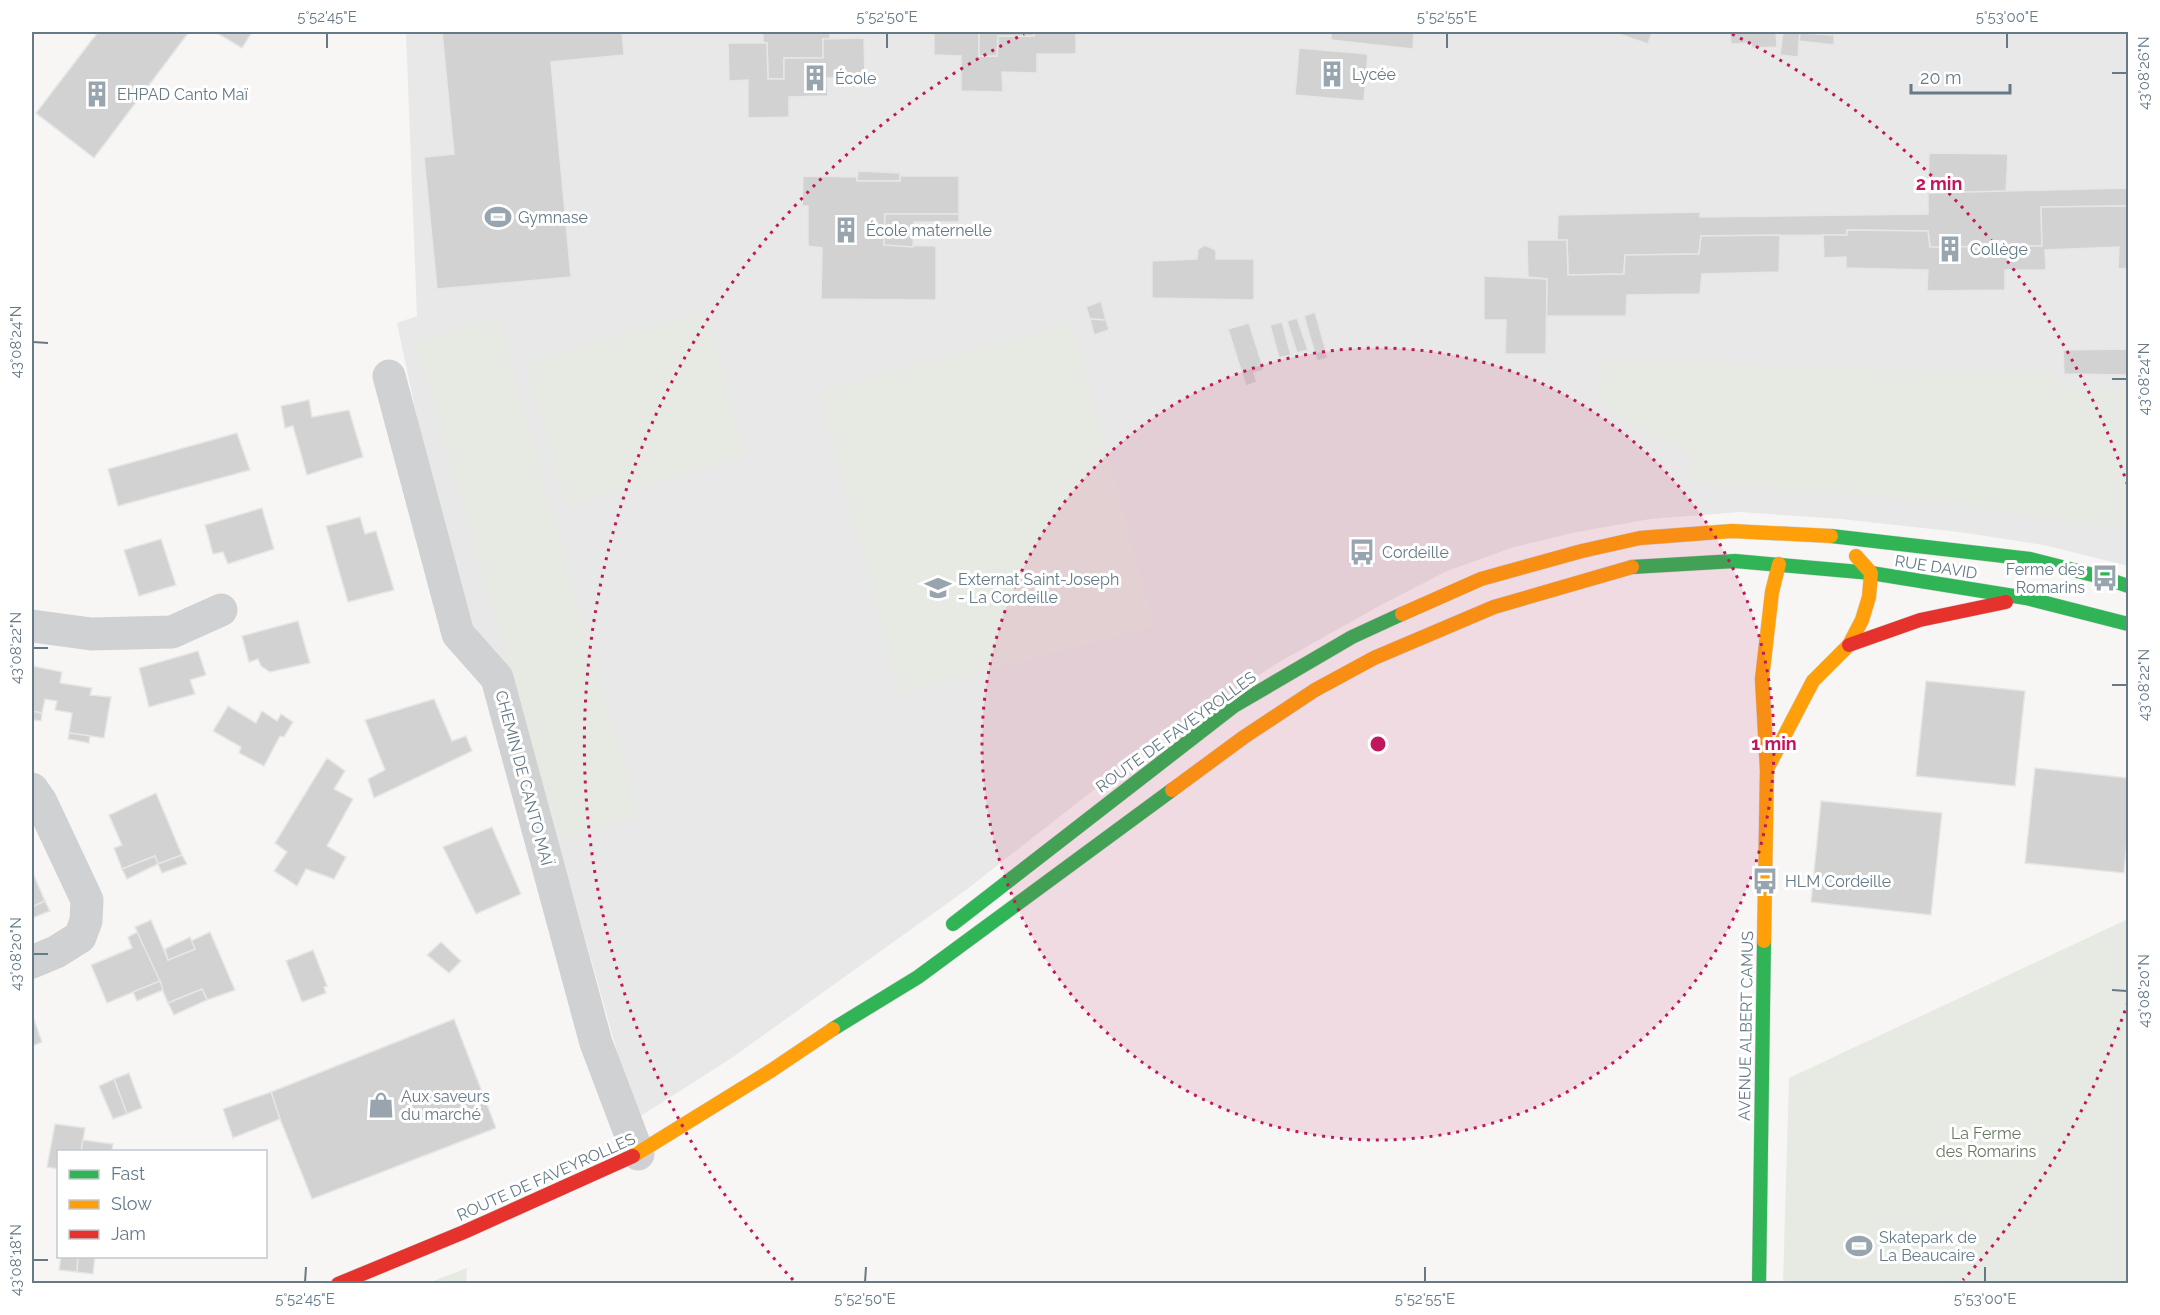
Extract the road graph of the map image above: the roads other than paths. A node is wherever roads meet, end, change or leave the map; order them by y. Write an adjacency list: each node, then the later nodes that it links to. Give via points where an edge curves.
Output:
1 (389, 376): 18 (street, CHEMIN DE CANTO MAÏ, via 458,634 497,678 596,1042)
2 (1824, 536): 4 (main road, via 1797,549); 5 (main road, via 1854,553); 6 (main road, RUE DAVID, via 2030,560); 14 (main road, ROUTE DE FAVEYROLLES, via 1732,531 1640,538 1481,579 1383,622 1233,706)
3 (1735, 561): 4 (main road, RUE DAVID); 17 (main road, ROUTE DE FAVEYROLLES, via 1633,567 1494,607 1374,658 1315,690 1244,737 918,977)
4 (1779, 564): 5 (main road, RUE DAVID); 12 (main road, AVENUE ALBERT CAMUS, via 1762,679)
5 (1871, 573): 7 (main road, RUE DAVID); 11 (main road, AVENUE ALBERT CAMUS, via 1862,620)
6 (2128, 586)
7 (2026, 598): 9 (main road, RUE DAVID); 11 (main road, AVENUE ALBERT CAMUS, via 1920,620)
8 (221, 610): 10 (street, via 172,632 91,633)
9 (2128, 624)
10 (32, 626)
11 (1849, 645): 12 (main road, AVENUE ALBERT CAMUS, via 1813,681)
12 (1767, 770): 20 (main road, AVENUE ALBERT CAMUS)
13 (32, 789): 15 (street, via 87,900 80,937)
14 (939, 935)
15 (32, 962)
16 (886, 980): 17 (main road, ROUTE DE FAVEYROLLES)
17 (847, 1020): 18 (main road, ROUTE DE FAVEYROLLES)
18 (638, 1154): 19 (main road, ROUTE DE FAVEYROLLES)
19 (338, 1284)
20 (1759, 1284)

